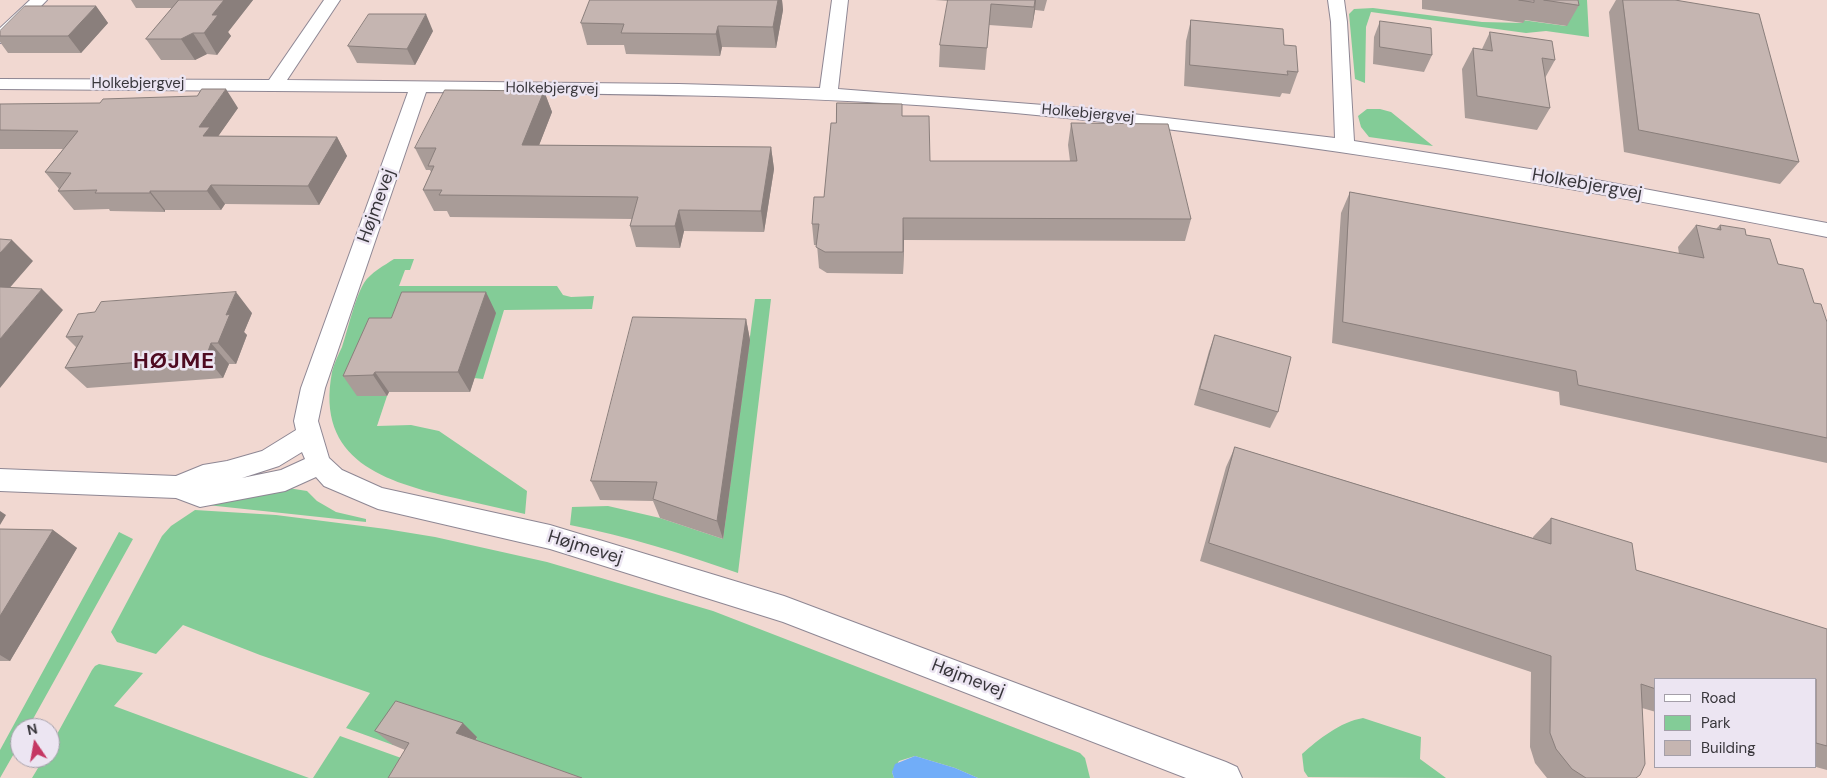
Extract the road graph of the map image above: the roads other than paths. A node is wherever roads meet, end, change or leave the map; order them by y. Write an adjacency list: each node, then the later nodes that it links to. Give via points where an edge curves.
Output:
1 (39, 0): 5 (street)
2 (332, 0): 7 (street)
3 (840, 0): 9 (street)
4 (1336, 0): 10 (street)
5 (0, 38)
6 (0, 84): 7 (street, Holkebjergvej)
7 (275, 85): 8 (street, Holkebjergvej)
8 (419, 87): 9 (street, Holkebjergvej); 12 (street, Højmevej, via 313,388 306,421)
9 (828, 94): 10 (street, Holkebjergvej, via 1156,120)
10 (1345, 146): 11 (street, Holkebjergvej, via 1607,188)
11 (1827, 230)
12 (310, 434): 13 (street, Højmevej); 15 (street, via 270,459 203,476)
13 (319, 464): 15 (street, via 285,480 232,491 200,496); 16 (street, Højmevej, via 334,478 378,498 550,537 784,609)
14 (0, 480): 15 (street)
15 (177, 487)
16 (1226, 778)

